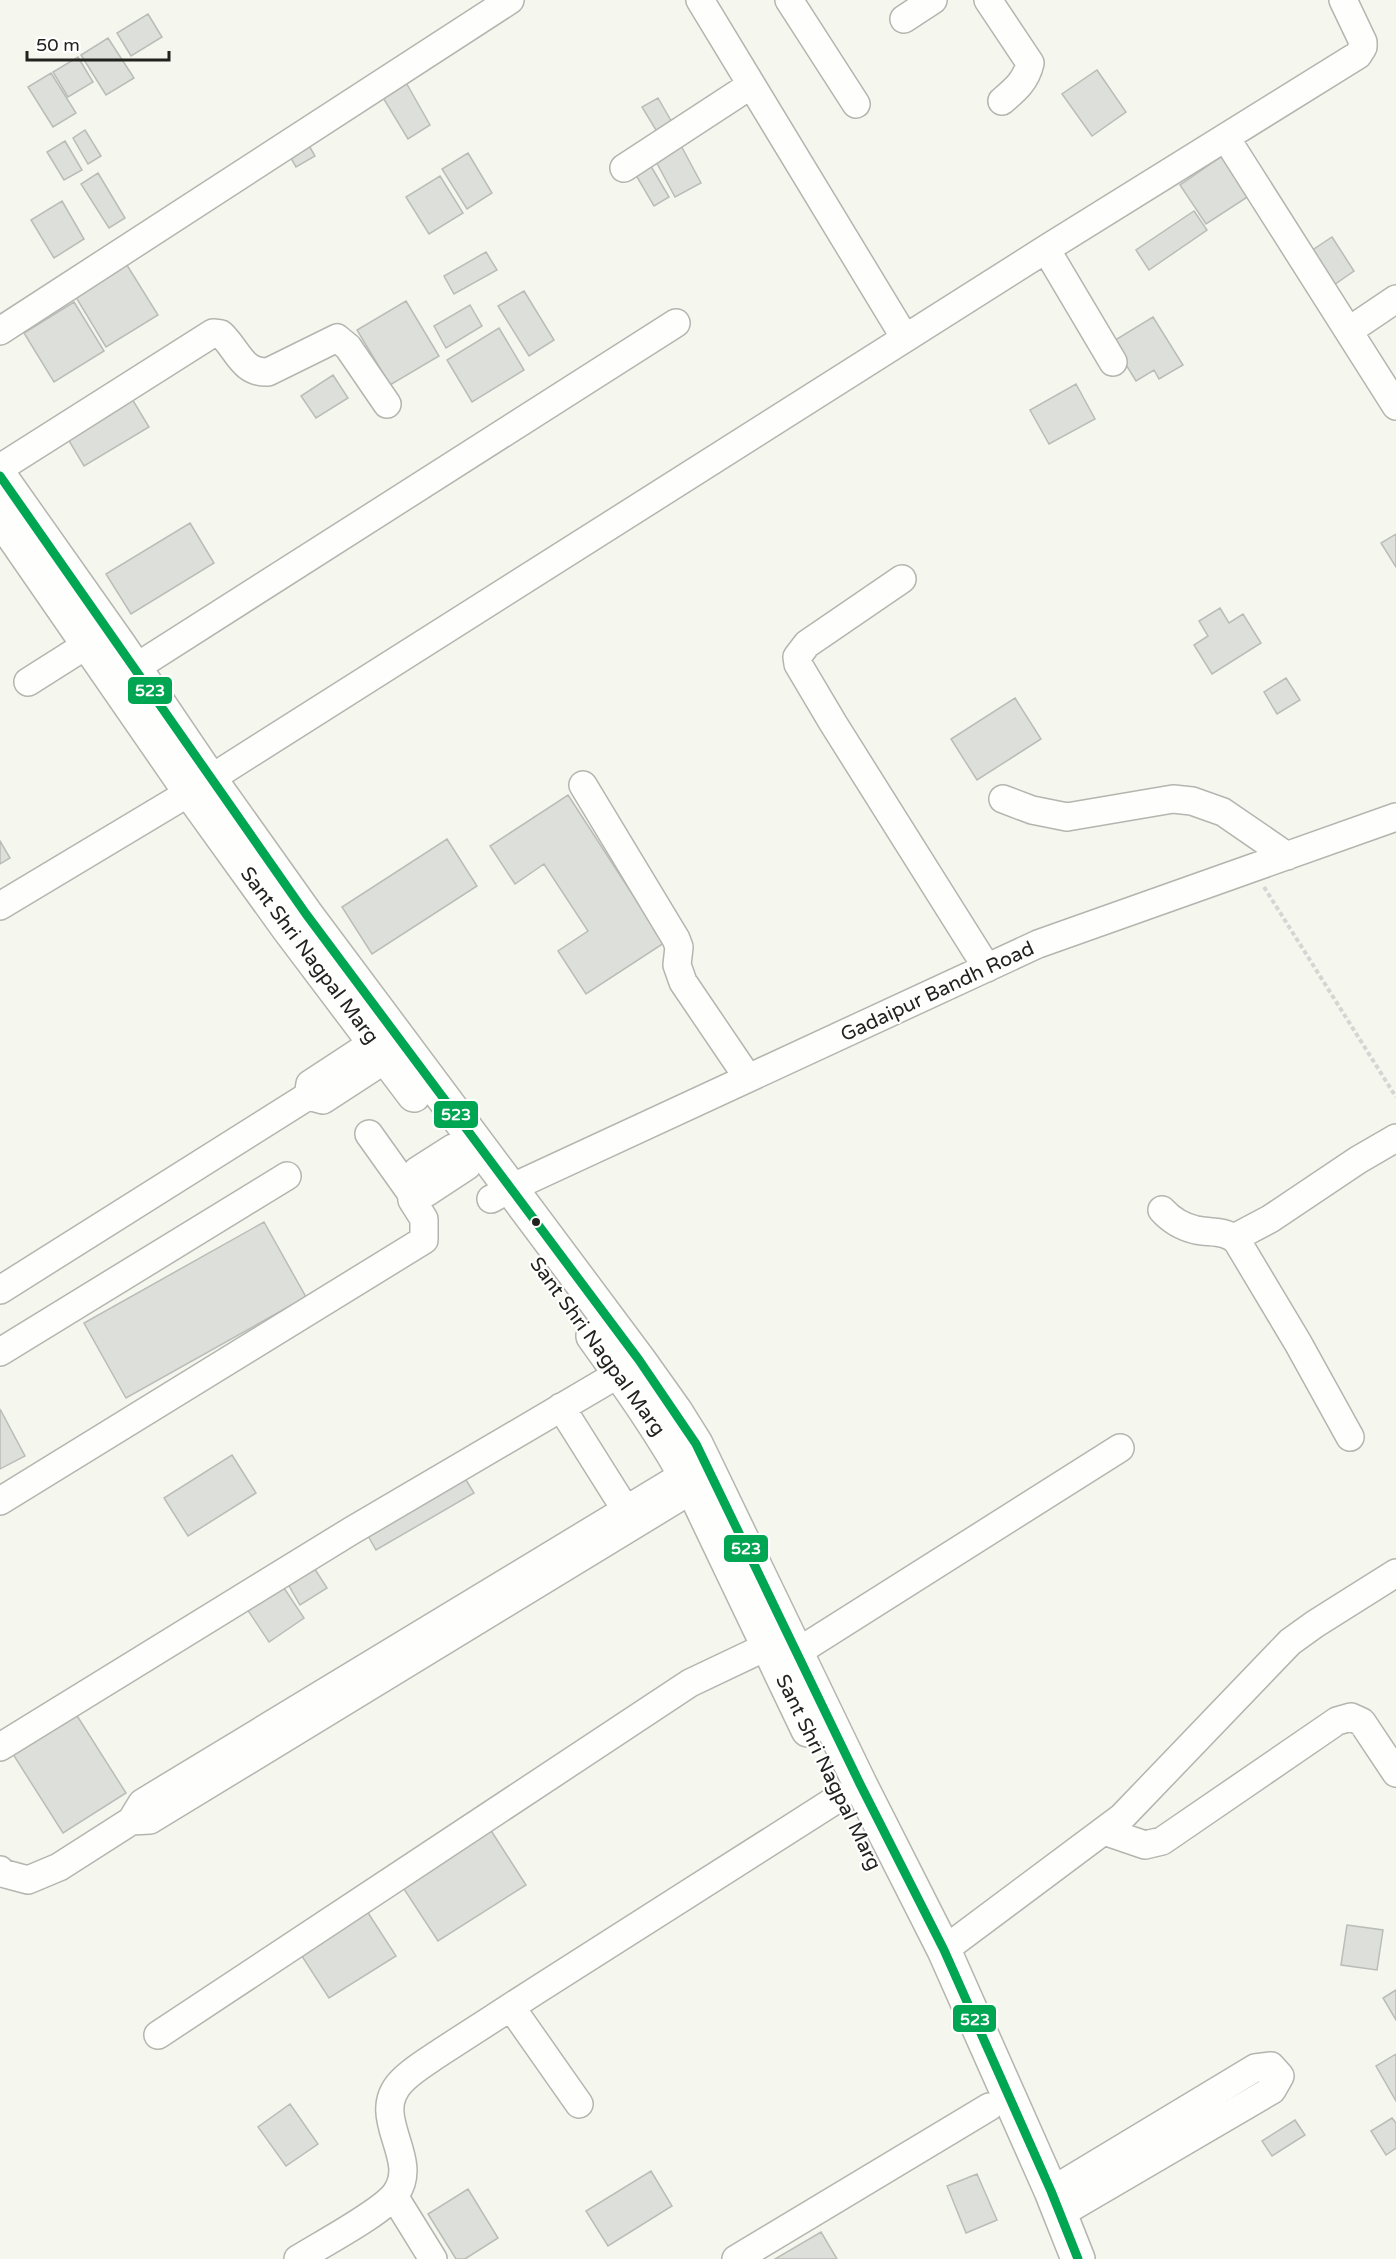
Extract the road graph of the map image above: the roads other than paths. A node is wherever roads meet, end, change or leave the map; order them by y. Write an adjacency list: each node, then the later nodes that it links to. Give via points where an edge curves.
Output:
1 (510, 0): 17 (street)
2 (700, 0): 8 (street)
3 (789, 0): 10 (street)
4 (933, 0): 7 (street)
5 (988, 0): 9 (street, via 1030,63 1027,76)
6 (1343, 0): 11 (street, via 1363,42 1358,55)
7 (904, 19)
8 (751, 85): 12 (street); 18 (street)
9 (1002, 101)
10 (856, 104)
11 (1227, 138): 13 (street); 16 (street)
12 (624, 168)
13 (1046, 249): 18 (street); 19 (street)
14 (1396, 299): 16 (street)
15 (676, 323): 27 (street)
16 (1350, 330): 21 (street)
17 (0, 331)
18 (905, 338): 30 (street)
19 (1113, 362)
20 (387, 404): 22 (street, via 348,347 337,338 261,373 241,360 221,334 213,333)
21 (1396, 406)
22 (0, 468)
23 (0, 476): 27 (main road, Sant Shri Nagpal Marg)
24 (0, 517): 26 (main road, Sant Shri Nagpal Marg)
25 (902, 579): 35 (street, via 807,644 797,657 798,664)
26 (87, 644): 28 (street); 30 (main road, Sant Shri Nagpal Marg)
27 (135, 668): 30 (main road, Sant Shri Nagpal Marg)
28 (28, 682)
29 (583, 785): 37 (street, via 676,939 676,965 687,990)
30 (200, 786): 34 (street); 36 (main road, Sant Shri Nagpal Marg, via 288,928); 43 (main road, Sant Shri Nagpal Marg, via 306,914)
31 (1003, 799): 33 (street, via 1067,817 1173,799 1192,801 1223,812)
32 (1396, 818): 33 (street, Gadaipur Bandh Road)
33 (1287, 856): 35 (street, Gadaipur Bandh Road, via 1038,944)
34 (0, 906)
35 (987, 968): 37 (street, Gadaipur Bandh Road)
36 (380, 1050): 40 (main road, Sant Shri Nagpal Marg); 46 (street, via 323,1100 308,1096)
37 (748, 1078): 43 (street, Gadaipur Bandh Road)
38 (369, 1134): 42 (street)
39 (1396, 1138): 45 (street)
40 (460, 1157): 42 (street, via 426,1193); 43 (main road, Sant Shri Nagpal Marg)
41 (287, 1176): 47 (street)
42 (414, 1191): 53 (street, via 412,1200 424,1220 424,1240)
43 (501, 1193): 48 (main road, Sant Shri Nagpal Marg); 56 (main road, Sant Shri Nagpal Marg, via 676,1412 712,1476)
44 (1162, 1210): 45 (street, via 1170,1219 1188,1227)
45 (1234, 1238): 50 (street)
46 (0, 1290)
47 (0, 1352)
48 (620, 1372): 49 (street); 52 (main road, Sant Shri Nagpal Marg)
49 (561, 1407): 54 (street); 57 (street)
50 (1350, 1437)
51 (1120, 1448): 56 (street)
52 (689, 1481): 54 (street); 56 (main road, Sant Shri Nagpal Marg)
53 (0, 1501)
54 (631, 1516): 61 (street, via 150,1820 131,1821 59,1867 28,1880)
55 (1396, 1573): 60 (street, via 1290,1642 1122,1817)
56 (782, 1649): 59 (main road, Sant Shri Nagpal Marg); 62 (main road, Sant Shri Nagpal Marg); 64 (street, via 690,1683)
57 (0, 1747)
58 (1396, 1773): 60 (street, via 1362,1722 1351,1717 1337,1721 1162,1841 1145,1845)
59 (840, 1797): 63 (street); 66 (main road, Sant Shri Nagpal Marg, via 918,1949)
60 (1104, 1831): 62 (street)
61 (0, 1870)
62 (944, 1950): 68 (main road, Sant Shri Nagpal Marg)
63 (512, 2007): 65 (street); 67 (street, via 417,2068 393,2092 389,2115 403,2164 400,2186)
64 (158, 2035)
65 (579, 2104)
66 (992, 2115): 71 (street); 72 (street); 73 (main road, Sant Shri Nagpal Marg)
67 (394, 2196): 69 (street); 70 (street)
68 (1056, 2203): 68 (street, via 1255,2068 1271,2066 1280,2076 1272,2090); 74 (main road, Sant Shri Nagpal Marg)
69 (298, 2259)
70 (433, 2259)
71 (736, 2259)
72 (769, 2259)
73 (1053, 2259)
74 (1078, 2259)

